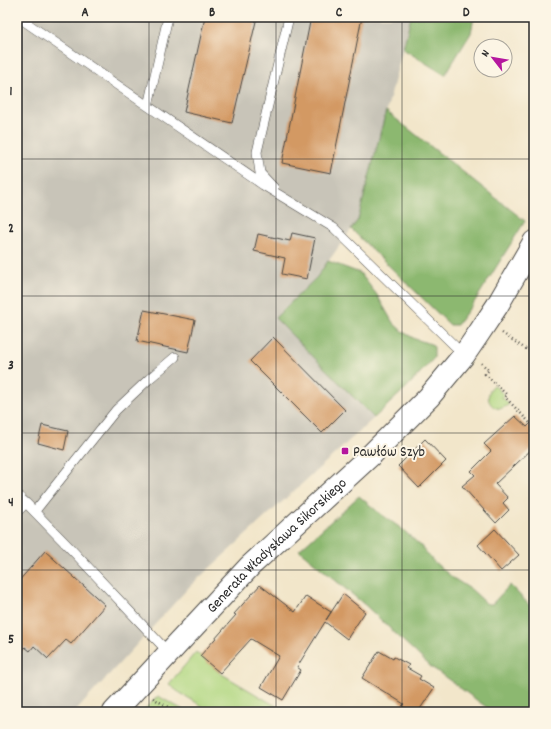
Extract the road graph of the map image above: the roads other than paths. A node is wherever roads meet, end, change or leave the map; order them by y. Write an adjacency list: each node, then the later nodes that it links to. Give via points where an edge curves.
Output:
1 (18, 17): 4 (lane)
2 (168, 17): 4 (lane)
3 (289, 17): 5 (lane, via 256,152 260,173)
4 (148, 106): 5 (lane)
5 (282, 196): 8 (lane, via 334,228)
6 (534, 242): 8 (street, Generała Władysława Sikorskiego)
7 (175, 357): 12 (lane, via 116,410)
8 (470, 357): 13 (street, Generała Władysława Sikorskiego, via 397,430 250,566)
9 (17, 495): 10 (lane)
10 (26, 503): 11 (lane); 12 (lane)
11 (17, 512)
12 (35, 512): 13 (lane)
13 (169, 653): 14 (street, Generała Władysława Sikorskiego)
14 (114, 712)

